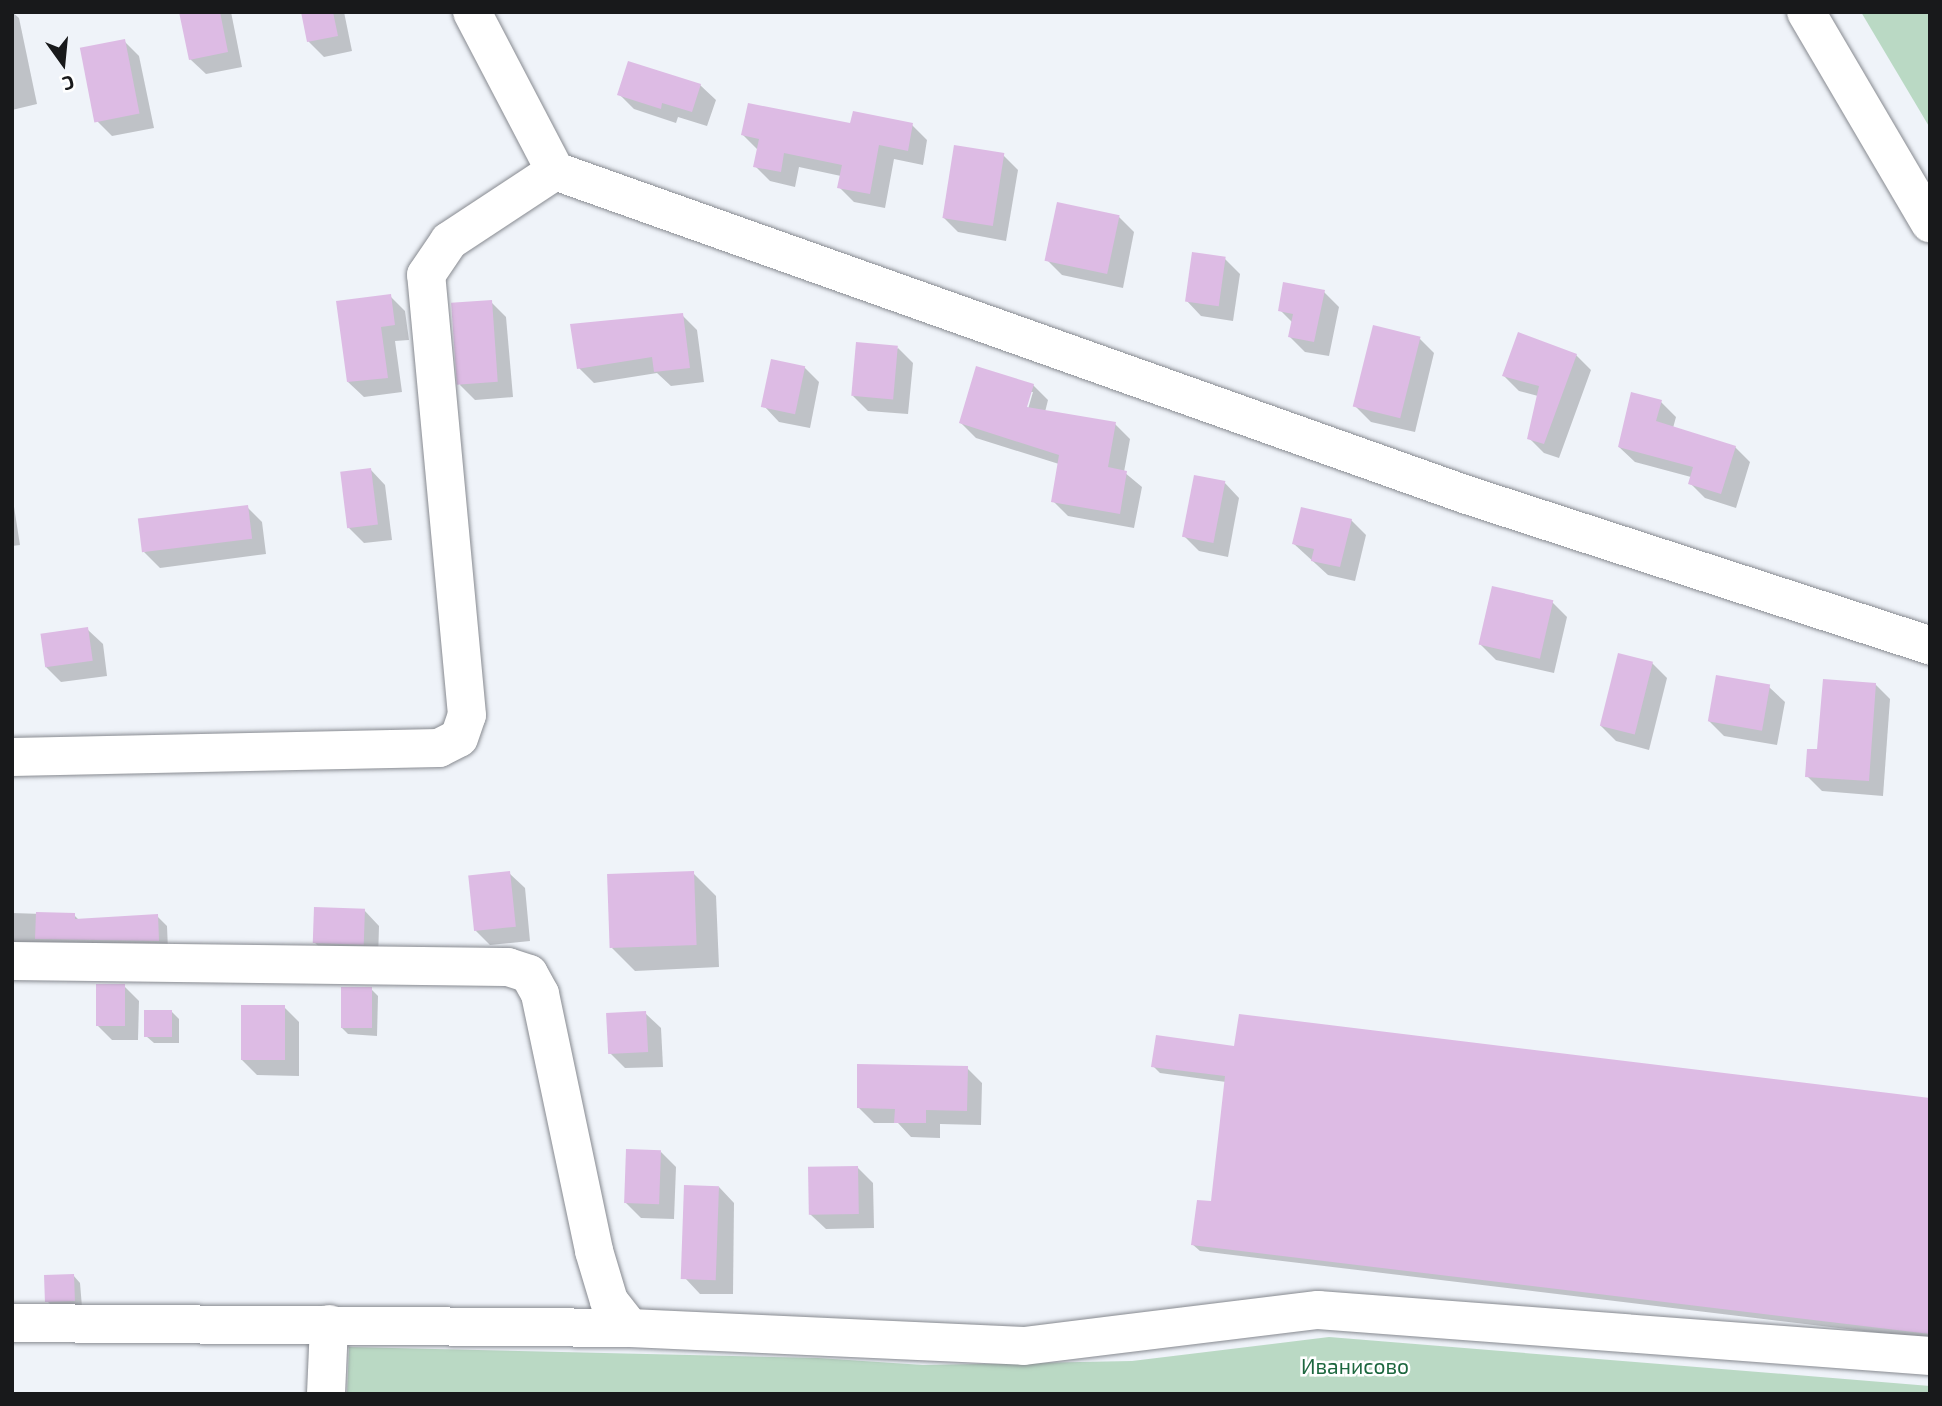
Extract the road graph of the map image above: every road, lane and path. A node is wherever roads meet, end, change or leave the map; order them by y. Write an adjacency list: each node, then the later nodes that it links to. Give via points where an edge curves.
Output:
1 (472, 12): 3 (main road)
2 (1806, 12): 4 (main road)
3 (555, 171): 5 (main road, via 1468,495); 6 (main road, via 449,242 426,275 467,715 458,738 439,748)
4 (1930, 223)
5 (1930, 645)
6 (12, 757)
7 (12, 961): 10 (main road, via 508,967 529,974 540,994 594,1251 609,1301)
8 (12, 1324): 9 (main road)
9 (329, 1324): 10 (main road); 12 (main road)
10 (630, 1328): 11 (main road, via 1024,1346 1318,1310)
11 (1930, 1356)
12 (326, 1394)

